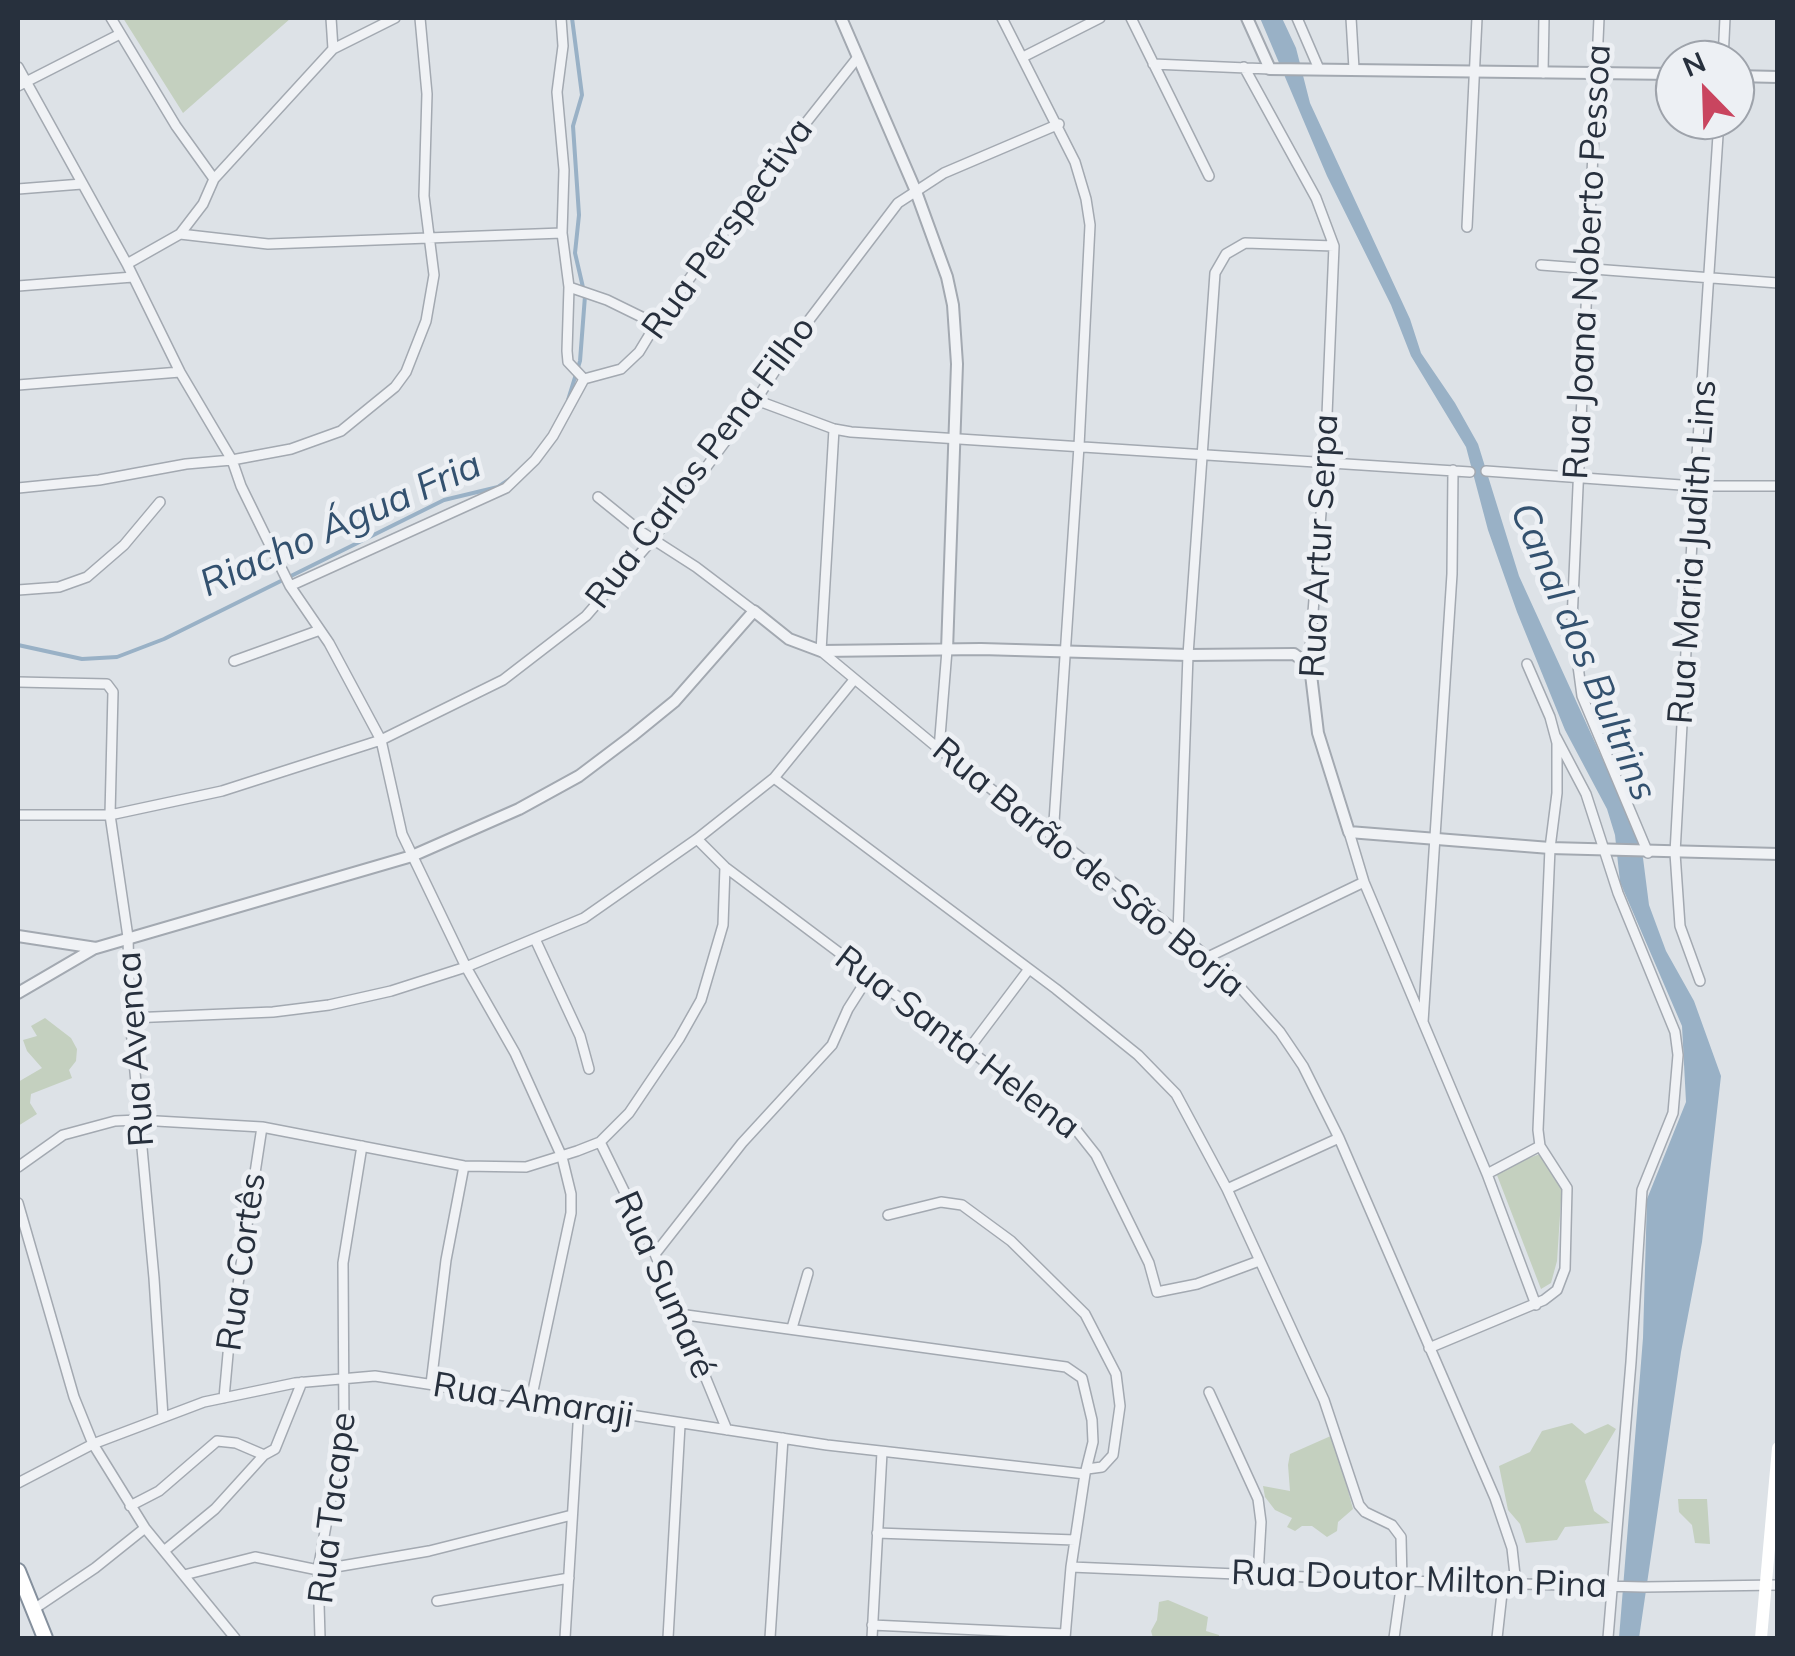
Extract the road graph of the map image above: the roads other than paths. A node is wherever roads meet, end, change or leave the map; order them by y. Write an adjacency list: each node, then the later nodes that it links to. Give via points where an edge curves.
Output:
1 (111, 18): 16 (street)
2 (331, 18): 17 (street)
3 (395, 18): 17 (street)
4 (420, 18): 41 (street)
5 (562, 18): 39 (street)
6 (840, 18): 18 (street)
7 (1002, 18): 19 (street)
8 (1100, 18): 19 (street)
9 (1131, 18): 20 (street)
10 (1247, 18): 23 (street)
11 (1297, 18): 24 (street)
12 (1351, 18): 25 (street)
13 (1476, 18): 26 (street)
14 (1544, 18): 28 (street)
15 (1599, 18): 27 (street, Rua Joana Noberto Pessoa)
16 (120, 34): 30 (street); 34 (street)
17 (333, 48): 34 (street)
18 (858, 57): 37 (street); 51 (street, Rua Perspectiva)
19 (1024, 57): 31 (street)
20 (1154, 64): 22 (street); 33 (street)
21 (18, 67): 30 (street)
22 (1244, 67): 23 (street); 42 (street, Rua Artur Serpa, via 1316,198)
23 (1273, 69): 24 (street)
24 (1314, 69): 25 (street)
25 (1354, 69): 26 (street)
26 (1476, 72): 28 (street); 38 (street)
27 (1598, 72): 28 (street); 29 (street); 45 (street, Rua Joana Noberto Pessoa)
28 (1543, 73)
29 (1655, 73)
30 (22, 85): 35 (street)
31 (1058, 124): 37 (street, Rua Carlos Pena Filho); 58 (street, via 1080,176 1090,224)
32 (1719, 140): 47 (street, Rua Maria Judith Lins)
33 (1209, 176)
34 (214, 180): 40 (street)
35 (82, 184): 36 (street); 43 (street)
36 (18, 189)
37 (916, 189): 55 (street, Rua Carlos Pena Filho, via 890,213); 57 (street, via 955,315)
38 (1468, 228)
39 (562, 233): 41 (street); 50 (street)
40 (180, 234): 41 (street, via 268,244); 43 (street)
41 (427, 236): 60 (street, via 432,300 395,387 321,440)
42 (1334, 246): 59 (street, via 1244,243 1220,262); 61 (street, Rua Artur Serpa)
43 (127, 264): 46 (street)
44 (1541, 265): 45 (street)
45 (1588, 268): 47 (street); 65 (street, Rua Joana Noberto Pessoa)
46 (134, 277): 49 (street); 52 (street)
47 (1709, 277): 48 (street); 66 (street, Rua Maria Judith Lins)
48 (1778, 283)
49 (18, 286)
50 (572, 288): 51 (street); 53 (street, via 568,362)
51 (656, 324): 53 (street, Rua Perspectiva, via 626,365)
52 (180, 372): 54 (street); 60 (street)
53 (580, 377): 72 (street, via 536,460 506,488)
54 (18, 385)
55 (756, 400): 56 (street); 71 (street, Rua Carlos Pena Filho)
56 (834, 429): 57 (street); 77 (street)
57 (956, 439): 58 (street); 76 (street)
58 (1079, 446): 59 (street); 78 (street)
59 (1201, 454): 61 (street); 79 (street)
60 (232, 460): 68 (street); 72 (street)
61 (1325, 463): 62 (street); 81 (street, Rua Artur Serpa)
62 (1452, 470): 63 (street); 94 (street, via 1452,574)
63 (1470, 472)
64 (1486, 472): 65 (street)
65 (1580, 478): 66 (street); 97 (street, Rua Joana Noberto Pessoa, via 1572,602 1576,673)
66 (1695, 486): 67 (street); 98 (street, Rua Maria Judith Lins)
67 (1778, 486)
68 (18, 488)
69 (598, 497): 71 (street, Rua Barão de São Borja)
70 (160, 502): 73 (street, via 87,577)
71 (654, 539): 74 (street, Rua Barão de São Borja); 86 (street, Rua Carlos Pena Filho, via 566,635 494,685)
72 (290, 586): 75 (street)
73 (18, 590)
74 (754, 611): 77 (street, Rua Barão de São Borja, via 789,639); 100 (street, via 674,700 580,776)
75 (320, 630): 80 (street); 86 (street)
76 (947, 650): 77 (street); 78 (street); 87 (street)
77 (821, 651): 83 (street, Rua Barão de São Borja)
78 (1066, 652): 79 (street); 92 (street)
79 (1188, 655): 81 (street, via 1277,652); 103 (street)
80 (234, 661)
81 (1309, 662): 91 (street, Rua Artur Serpa, via 1318,733)
82 (1527, 664): 85 (street)
83 (853, 681): 87 (street, Rua Barão de São Borja); 88 (street)
84 (18, 682): 90 (street, Rua Avenca, via 112,688)
85 (1556, 738): 95 (street); 96 (street)
86 (381, 740): 90 (street, Rua Carlos Pena Filho, via 222,791); 100 (street, via 397,820)
87 (938, 749): 92 (street, Rua Barão de São Borja)
88 (774, 778): 93 (street); 110 (street)
89 (18, 815): 90 (street, Rua Carlos Pena Filho)
90 (110, 815): 105 (street, Rua Avenca)
91 (1348, 832): 94 (street); 102 (street, Rua Artur Serpa)
92 (1052, 836): 103 (street, Rua Barão de São Borja)
93 (696, 840): 101 (street, Rua Santa Helena); 106 (street, via 605,906)
94 (1432, 840): 95 (street); 115 (street)
95 (1550, 848): 96 (street); 123 (street)
96 (1606, 851): 97 (street); 170 (street, via 1678,1055 1673,1113 1642,1190)
97 (1645, 852): 98 (street)
98 (1675, 854): 99 (street); 112 (street, Rua Maria Judith Lins, via 1680,926)
99 (1778, 854)
100 (412, 856): 105 (street); 109 (street)
101 (725, 868): 111 (street, Rua Santa Helena); 121 (street, via 723,924 701,1000 629,1113)
102 (1364, 882): 108 (street); 115 (street, Rua Artur Serpa)
103 (1178, 932): 108 (street, Rua Barão de São Borja)
104 (18, 936): 107 (street)
105 (128, 938): 107 (street); 114 (street, Rua Avenca)
106 (534, 938): 109 (street); 117 (street, via 580,1036)
107 (96, 948): 113 (street)
108 (1208, 956): 120 (street, Rua Barão de São Borja, via 1280,1032)
109 (466, 967): 114 (street, via 300,1010); 124 (street, via 516,1053)
110 (1029, 969): 116 (street); 128 (street, via 1167,1083)
111 (870, 976): 116 (street, Rua Santa Helena); 131 (street, via 832,1044 742,1143)
112 (1700, 981)
113 (18, 992)
114 (130, 1018): 118 (street, Rua Avenca)
115 (1423, 1022): 127 (street, Rua Artur Serpa)
116 (968, 1050): 132 (street, Rua Santa Helena, via 1091,1146 1149,1263 1156,1292)
117 (588, 1069)
118 (139, 1120): 119 (street); 126 (street, via 63,1134); 145 (street, Rua Avenca)
119 (262, 1127): 122 (street); 142 (street, Rua Cortês)
120 (1339, 1138): 128 (street); 137 (street, Rua Barão de São Borja)
121 (600, 1142): 124 (street); 131 (street, Rua Sumaré)
122 (362, 1146): 125 (street); 138 (street, Rua Tacape, via 343,1263)
123 (1540, 1146): 127 (street); 134 (street, via 1564,1181 1568,1208 1563,1277)
124 (562, 1157): 125 (street, via 526,1168); 143 (street, via 571,1213)
125 (464, 1166): 140 (street)
126 (18, 1167)
127 (1487, 1174): 134 (street, Rua Artur Serpa)
128 (1226, 1188): 132 (street)
129 (18, 1203): 149 (street)
130 (888, 1214): 153 (street, via 941,1202 962,1205 1085,1314 1116,1374 1120,1406 1113,1455)
131 (655, 1254): 135 (street, Rua Sumaré)
132 (1259, 1262): 167 (street, via 1324,1400 1359,1505 1399,1531)
133 (808, 1273): 136 (street)
134 (1536, 1305): 137 (street)
135 (680, 1314): 136 (street); 147 (street, Rua Sumaré)
136 (792, 1328): 153 (street, via 1066,1367 1082,1378 1092,1420)
137 (1429, 1348): 169 (street, Rua Barão de São Borja, via 1503,1520)
138 (344, 1377): 139 (street, Rua Amaraji); 140 (street, Rua Amaraji); 162 (street, Rua Tacape, via 344,1426)
139 (302, 1382): 142 (street, Rua Amaraji); 152 (street, via 278,1445)
140 (431, 1384): 143 (street, Rua Amaraji)
141 (1209, 1392): 165 (street, via 1258,1499)
142 (224, 1398): 145 (street, Rua Amaraji)
143 (531, 1400): 144 (street, Rua Amaraji)
144 (579, 1408): 146 (street, Rua Amaraji); 156 (street)
145 (163, 1417): 149 (street, Rua Amaraji)
146 (680, 1425): 147 (street, Rua Amaraji); 181 (street)
147 (727, 1430): 148 (street, Rua Amaraji)
148 (783, 1438): 151 (street, Rua Amaraji); 182 (street)
149 (94, 1444): 154 (street, Rua Amaraji); 155 (street)
150 (1778, 1448): 171 (main road)
151 (882, 1452): 153 (street, Rua Amaraji); 158 (street)
152 (264, 1456): 155 (street, via 217,1441 159,1491); 160 (street)
153 (1086, 1472): 159 (street)
154 (18, 1483)
155 (130, 1506): 157 (street)
156 (572, 1515): 162 (street); 166 (street)
157 (144, 1528): 160 (street); 173 (street)
158 (877, 1533): 159 (street); 174 (street)
159 (1075, 1540): 161 (street)
160 (164, 1551): 164 (street)
161 (1071, 1567): 165 (street, Rua Doutor Milton Pina); 176 (street)
162 (318, 1570): 164 (street, via 255,1557); 179 (street, Rua Tacape)
163 (18, 1571): 173 (highway)
164 (184, 1575): 178 (street)
165 (1258, 1576): 167 (street, Rua Doutor Milton Pina)
166 (569, 1578): 172 (street); 180 (street)
167 (1402, 1581): 168 (street, Rua Doutor Milton Pina); 185 (street)
168 (1504, 1584): 169 (street, Rua Doutor Milton Pina); 186 (street)
169 (1516, 1584): 170 (street, Rua Doutor Milton Pina)
170 (1616, 1586): 171 (street, Rua Doutor Milton Pina); 187 (street)
171 (1773, 1586): 188 (main road)
172 (437, 1601)
173 (34, 1608): 177 (highway)
174 (872, 1625): 175 (street); 183 (street)
175 (961, 1626): 176 (street); 184 (street)
176 (1065, 1636)
177 (45, 1637)
178 (235, 1638)
179 (320, 1638)
180 (565, 1638)
181 (668, 1638)
182 (770, 1638)
183 (872, 1638)
184 (960, 1638)
185 (1394, 1638)
186 (1496, 1638)
187 (1608, 1638)
188 (1761, 1638)

